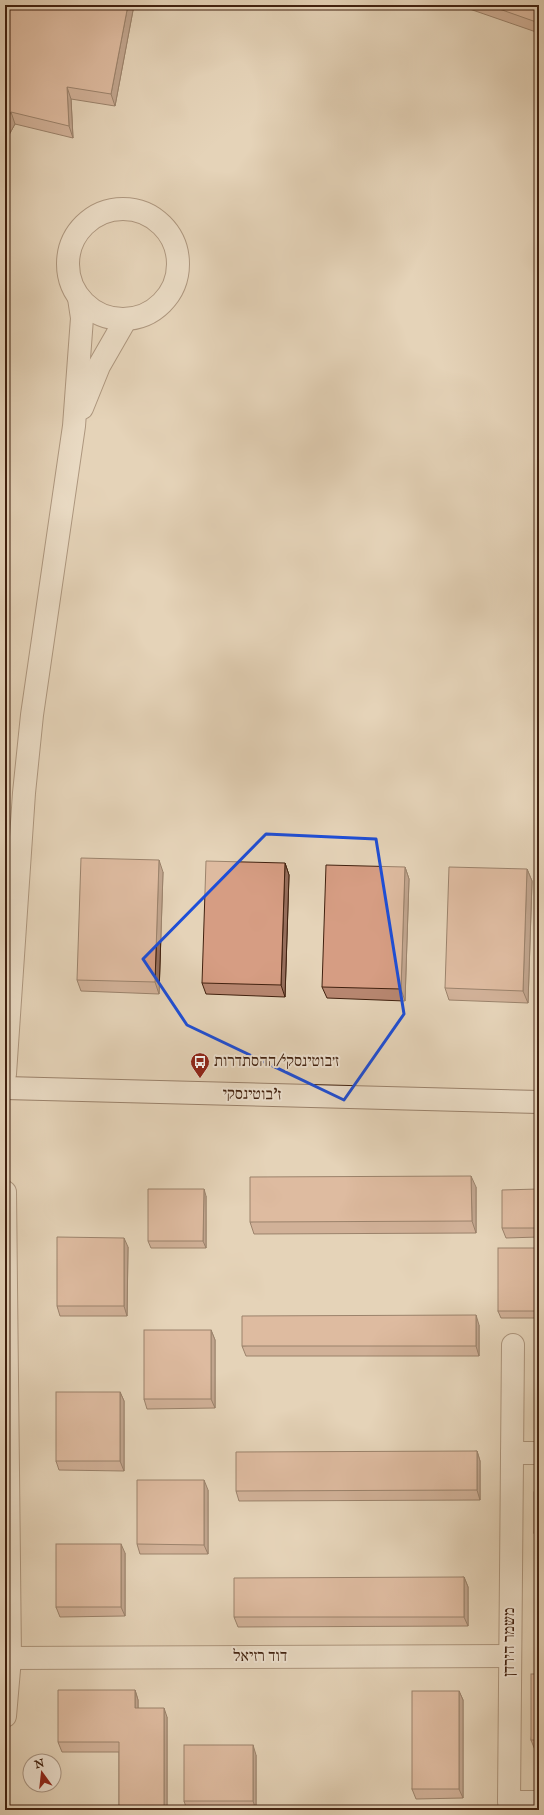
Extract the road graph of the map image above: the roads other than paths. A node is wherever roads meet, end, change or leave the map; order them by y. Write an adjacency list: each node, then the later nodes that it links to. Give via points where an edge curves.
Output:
1 (79, 298): 2 (street, via 88,308 100,314); 2 (street, via 68,273 68,254 74,236 87,221 102,212 118,208 134,209 150,215 162,224 176,245 178,275 173,290 164,302 140,317); 3 (street, via 82,318)
2 (126, 319): 3 (street, via 100,366)
3 (74, 426): 4 (street, via 32,715 24,793)
4 (5, 1074)
5 (5, 1088): 7 (street, ז'בוטינסקי)
6 (539, 1097): 7 (street, ז'בוטינסקי)
7 (499, 1100): 8 (street, ז'בוטינסקי)
8 (539, 1102)
9 (5, 1192): 14 (street)
10 (513, 1345): 11 (street, משמר הירדן)
11 (512, 1453): 12 (street); 13 (street, משמר הירדן)
12 (539, 1453)
13 (510, 1656): 14 (street, דוד רזיאל); 17 (street, משמר הירדן)
14 (10, 1658): 15 (street)
15 (5, 1716)
16 (539, 1802): 17 (street, משמר הירדן)
17 (509, 1806)

